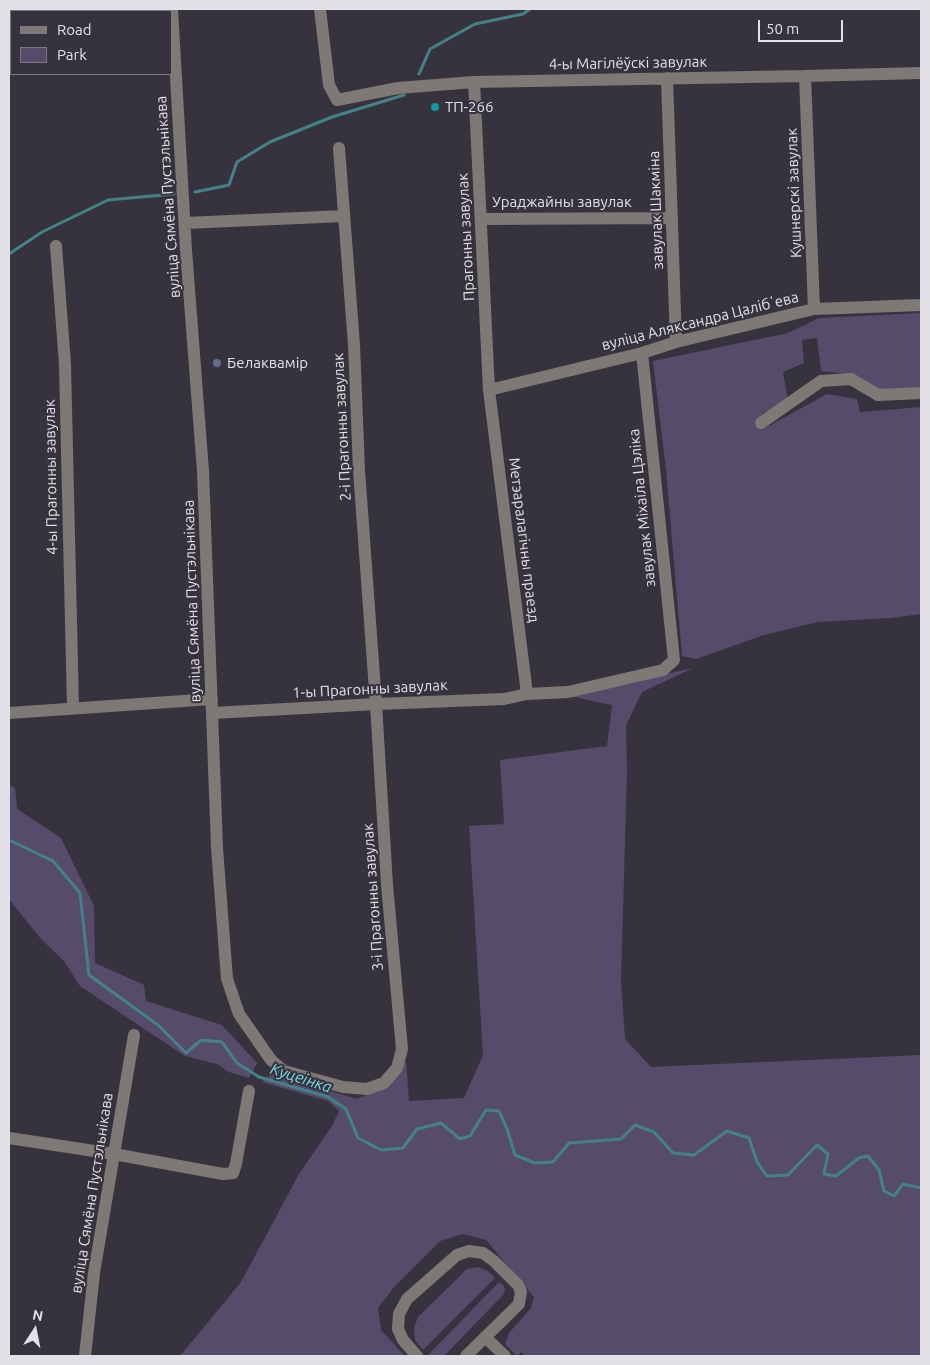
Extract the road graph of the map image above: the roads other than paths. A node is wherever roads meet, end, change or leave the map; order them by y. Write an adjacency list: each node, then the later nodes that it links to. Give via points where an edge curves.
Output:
1 (172, 9): 11 (street, вуліца Сямёна Пустэльнікава)
2 (320, 9): 6 (street, 4-ы Магілёўскі завулак, via 329,85 337,100 398,88)
3 (921, 72): 4 (street, 4-ы Магілёўскі завулак)
4 (806, 76): 5 (street, 4-ы Магілёўскі завулак); 14 (street, Кушнерскі завулак)
5 (667, 78): 6 (street, 4-ы Магілёўскі завулак); 9 (street, завулак Шакміна)
6 (474, 82): 10 (street, Прагонны завулак)
7 (339, 148): 8 (street, 2-і Прагонны завулак)
8 (344, 216): 11 (street); 23 (street, 2-і Прагонны завулак)
9 (672, 218): 10 (street, Ураджайны завулак); 15 (street, завулак Шакміна)
10 (482, 219): 17 (street, Прагонны завулак)
11 (185, 223): 22 (street, вуліца Сямёна Пустэльнікава, via 203,471)
12 (56, 246): 24 (street, 4-ы Прагонны завулак, via 65,364)
13 (921, 305): 14 (street, вуліца Аляксандра Цалібʼева)
14 (814, 309): 15 (street, вуліца Аляксандра Цалібʼева)
15 (676, 342): 16 (street, вуліца Аляксандра Цалібʼева)
16 (642, 353): 17 (street, вуліца Аляксандра Цалібʼева); 20 (street, завулак Міхаіла Цэліка)
17 (489, 390): 21 (street, Метэаралагічны праезд)
18 (921, 393): 19 (street, via 878,395 851,379 821,381)
19 (761, 423)
20 (674, 660): 21 (street, 1-ы Прагонны завулак, via 663,670 619,681 568,692)
21 (528, 694): 23 (street, 1-ы Прагонны завулак, via 504,699)
22 (212, 700): 24 (street); 26 (street, вуліца Сямёна Пустэльнікава)
23 (376, 704): 26 (street, 1-ы Прагонны завулак); 28 (street, 3-і Прагонны завулак, via 387,885 402,1049 397,1068)
24 (73, 708): 25 (street)
25 (9, 713)
26 (213, 713): 28 (street, вуліца Сямёна Пустэльнікава, via 217,848 227,979 239,1014 271,1060 284,1071 367,1089)
27 (134, 1035): 31 (street, вуліца Сямёна Пустэльнікава)
28 (384, 1083)
29 (249, 1091): 31 (street, via 233,1173 223,1174)
30 (9, 1138): 31 (street)
31 (114, 1154): 33 (street, вуліца Сямёна Пустэльнікава, via 94,1273)
32 (485, 1337): 34 (street, via 519,1304 521,1292 494,1261 482,1253 469,1251 457,1255 407,1299 399,1314 398,1329); 35 (street); 36 (street)
33 (85, 1356)
34 (417, 1356)
35 (466, 1356)
36 (505, 1356)

